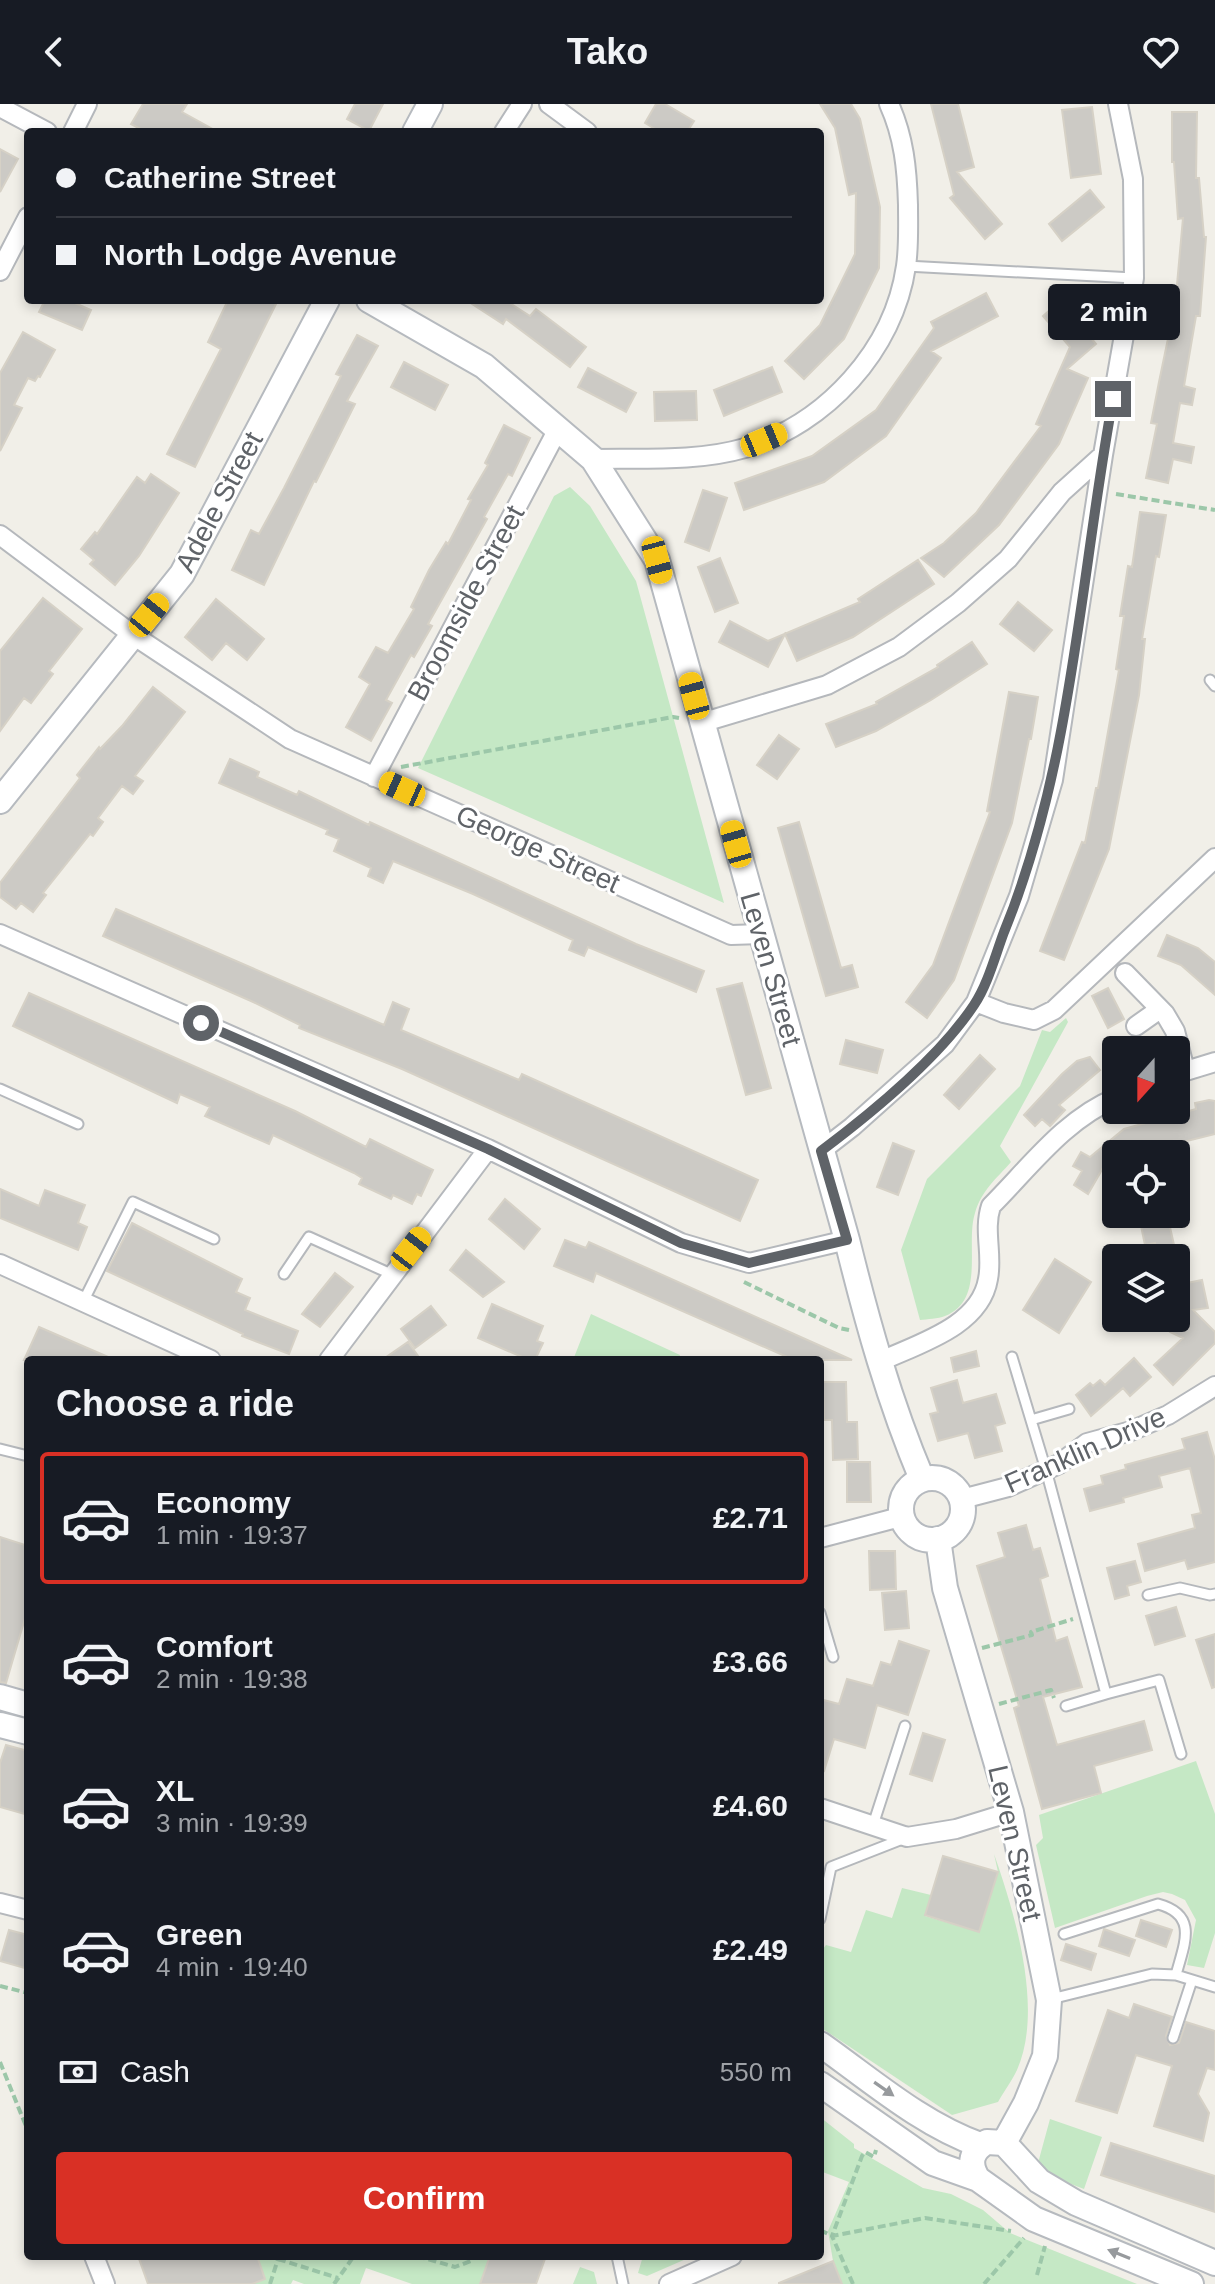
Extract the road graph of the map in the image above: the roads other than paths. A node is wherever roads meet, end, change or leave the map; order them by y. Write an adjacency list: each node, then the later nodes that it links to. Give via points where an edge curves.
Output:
1 (87, 104): 9 (street)
2 (430, 104): 10 (street)
3 (522, 104): 11 (street)
4 (549, 104): 12 (street)
5 (889, 104): 14 (street, via 906,163)
6 (1118, 104): 16 (street, via 1133,179)
7 (0, 107): 8 (street)
8 (39, 128)
9 (75, 128)
10 (417, 128)
11 (507, 128)
12 (582, 128)
13 (24, 225): 15 (street)
14 (906, 266): 16 (lane); 21 (street, via 887,326 871,355 849,384 806,420 745,448 688,457)
15 (0, 271)
16 (1134, 278): 20 (street)
17 (325, 304): 23 (street, Adele Street, via 182,574)
18 (376, 304): 19 (street, Leven Street, via 484,366)
19 (558, 429): 21 (street, Leven Street); 25 (street, Broomside Street)
20 (1103, 455): 24 (street, via 1062,492 1008,559 899,647 827,685); 31 (street, via 1053,780 1019,896)
21 (593, 459): 24 (street, Leven Street, via 657,560)
22 (0, 535): 23 (street, George Street)
23 (133, 635): 25 (street, George Street, via 290,739); 26 (street, Adele Street)
24 (701, 723): 29 (street, Leven Street)
25 (376, 774): 29 (street, George Street, via 731,935)
26 (0, 801)
27 (1215, 858): 31 (street, via 1054,1010 1034,1020)
28 (0, 934): 40 (street)
29 (762, 934): 41 (street, Leven Street)
30 (1125, 973): 32 (street)
31 (976, 1002): 41 (street, via 945,1044)
32 (1160, 1009): 33 (street); 34 (street)
33 (1136, 1026)
34 (1176, 1036)
35 (1215, 1062): 36 (street)
36 (1190, 1069)
37 (0, 1089): 39 (lane)
38 (1102, 1103): 51 (street, via 1068,1128 991,1206 988,1279 970,1314)
39 (78, 1124)
40 (488, 1149): 43 (street, via 681,1243 749,1263); 46 (street)
41 (821, 1151): 43 (street, Leven Street)
42 (214, 1239): 47 (lane, via 133,1202)
43 (847, 1240): 51 (street, Leven Street)
44 (0, 1264): 47 (street)
45 (284, 1274): 46 (lane, via 309,1237)
46 (391, 1274): 49 (street)
47 (83, 1302): 48 (street)
48 (202, 1356)
49 (332, 1356)
50 (1012, 1357): 55 (lane)
51 (879, 1362): 59 (street, Leven Street)
52 (1210, 1389): 54 (street, Franklin Drive); 58 (street, Franklin Drive, via 1168,1415 1087,1443)
53 (1069, 1409): 55 (lane)
54 (1215, 1410)
55 (1031, 1420): 58 (lane)
56 (0, 1449): 57 (lane)
57 (24, 1455)
58 (1046, 1470): 60 (street, Franklin Drive); 68 (lane)
59 (922, 1479): 60 (street, via 945,1480); 61 (street, via 904,1493)
60 (962, 1499): 63 (street, via 959,1524)
61 (900, 1517): 62 (street); 63 (street, via 916,1537)
62 (824, 1537)
63 (938, 1539): 77 (street, Leven Street, via 945,1588)
64 (1215, 1594): 65 (lane, via 1180,1588)
65 (1148, 1595)
66 (824, 1627): 67 (lane)
67 (833, 1657)
68 (1106, 1694): 71 (lane); 75 (lane, via 1159,1680)
69 (0, 1697): 70 (street)
70 (24, 1704)
71 (1066, 1706)
72 (0, 1725): 74 (street)
73 (905, 1726): 78 (lane)
74 (24, 1731)
75 (1181, 1754)
76 (824, 1809): 78 (street)
77 (1011, 1812): 79 (street); 87 (street, Leven Street)
78 (873, 1825): 79 (street)
79 (907, 1837): 80 (lane, via 831,1867)
80 (824, 1900)
81 (0, 1903): 82 (street)
82 (24, 1909)
83 (1064, 1934): 84 (lane, via 1158,1904 1171,1907 1183,1918 1186,1931)
84 (1176, 1975): 85 (lane); 87 (lane, via 1152,1974)
85 (1192, 1980): 86 (lane); 88 (lane)
86 (1215, 1987)
87 (1049, 2000): 91 (street, Leven Street, via 1045,2056)
88 (1173, 2038)
89 (824, 2047): 91 (street, one-way to 91, via 957,2137)
90 (824, 2087): 92 (street, via 933,2163)
91 (1000, 2148): 92 (street, via 972,2160 973,2173); 92 (street, via 1017,2164 1009,2181 1002,2186); 96 (street, via 1076,2203)
92 (982, 2182): 100 (street, one-way to 92, via 1034,2219)
93 (96, 2260): 97 (street)
94 (618, 2260): 98 (lane)
95 (723, 2260): 99 (street)
96 (1212, 2262)
97 (105, 2284)
98 (623, 2284)
99 (669, 2284)
100 (1191, 2284)

